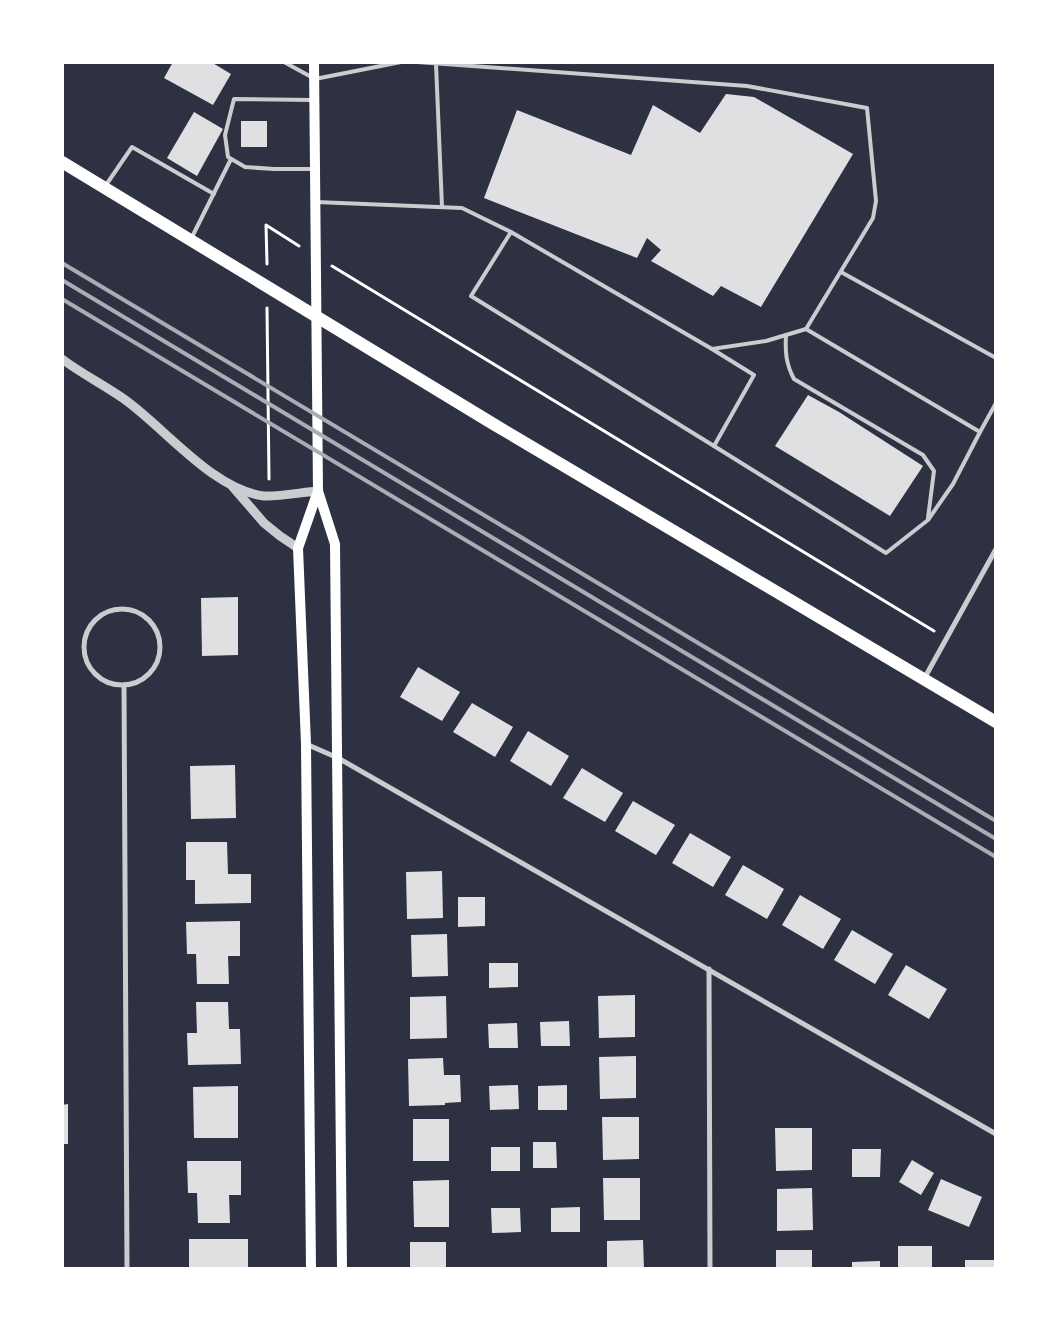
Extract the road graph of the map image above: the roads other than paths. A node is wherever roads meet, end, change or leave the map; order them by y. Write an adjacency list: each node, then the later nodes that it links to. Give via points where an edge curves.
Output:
1 (284, 62): 6 (lane)
2 (314, 62): 6 (main road)
3 (401, 62): 6 (lane)
4 (417, 62): 5 (lane)
5 (436, 64): 14 (lane); 17 (lane, via 738,85 867,108 876,201 873,218)
6 (315, 79): 7 (main road)
7 (315, 100): 8 (lane, via 234,99 226,135 228,156); 10 (main road)
8 (232, 158): 10 (lane, via 245,167); 12 (lane)
9 (62, 162): 11 (main road)
10 (316, 169): 13 (main road)
11 (104, 187): 12 (lane, via 132,147); 16 (main road)
12 (214, 194): 16 (lane)
13 (316, 202): 14 (lane); 18 (main road)
14 (442, 207): 15 (lane, via 462,208)
15 (511, 232): 21 (lane); 28 (lane, via 471,296)
16 (191, 240): 18 (main road)
17 (841, 272): 19 (lane); 22 (lane)
18 (316, 318): 30 (main road); 34 (main road)
19 (806, 329): 20 (lane); 27 (lane)
20 (786, 335): 21 (lane); 31 (lane, via 788,368 794,379 923,456 934,471)
21 (712, 349): 28 (lane, via 754,375)
22 (996, 358)
23 (62, 359): 25 (street)
24 (62, 365): 25 (street)
25 (79, 372): 29 (street, via 124,399 207,470)
26 (996, 403): 27 (lane)
27 (980, 432): 31 (lane, via 953,484)
28 (714, 446): 31 (lane, via 886,553)
29 (232, 486): 30 (street, via 265,496); 32 (street, via 264,523)
30 (318, 491): 32 (main road); 38 (main road, via 335,544)
31 (928, 520)
32 (298, 548): 37 (main road)
33 (996, 549): 34 (street)
34 (924, 679): 36 (main road)
35 (124, 685): 35 (street, via 136,683 155,667 160,643 150,620 128,609 115,609 100,616 88,629 83,651 89,667 102,680); 41 (street)
36 (996, 722)
37 (306, 744): 38 (street); 42 (main road)
38 (338, 758): 39 (street); 43 (main road)
39 (709, 968): 40 (street); 44 (street)
40 (996, 1134)
41 (127, 1268)
42 (311, 1268)
43 (342, 1268)
44 (710, 1268)

